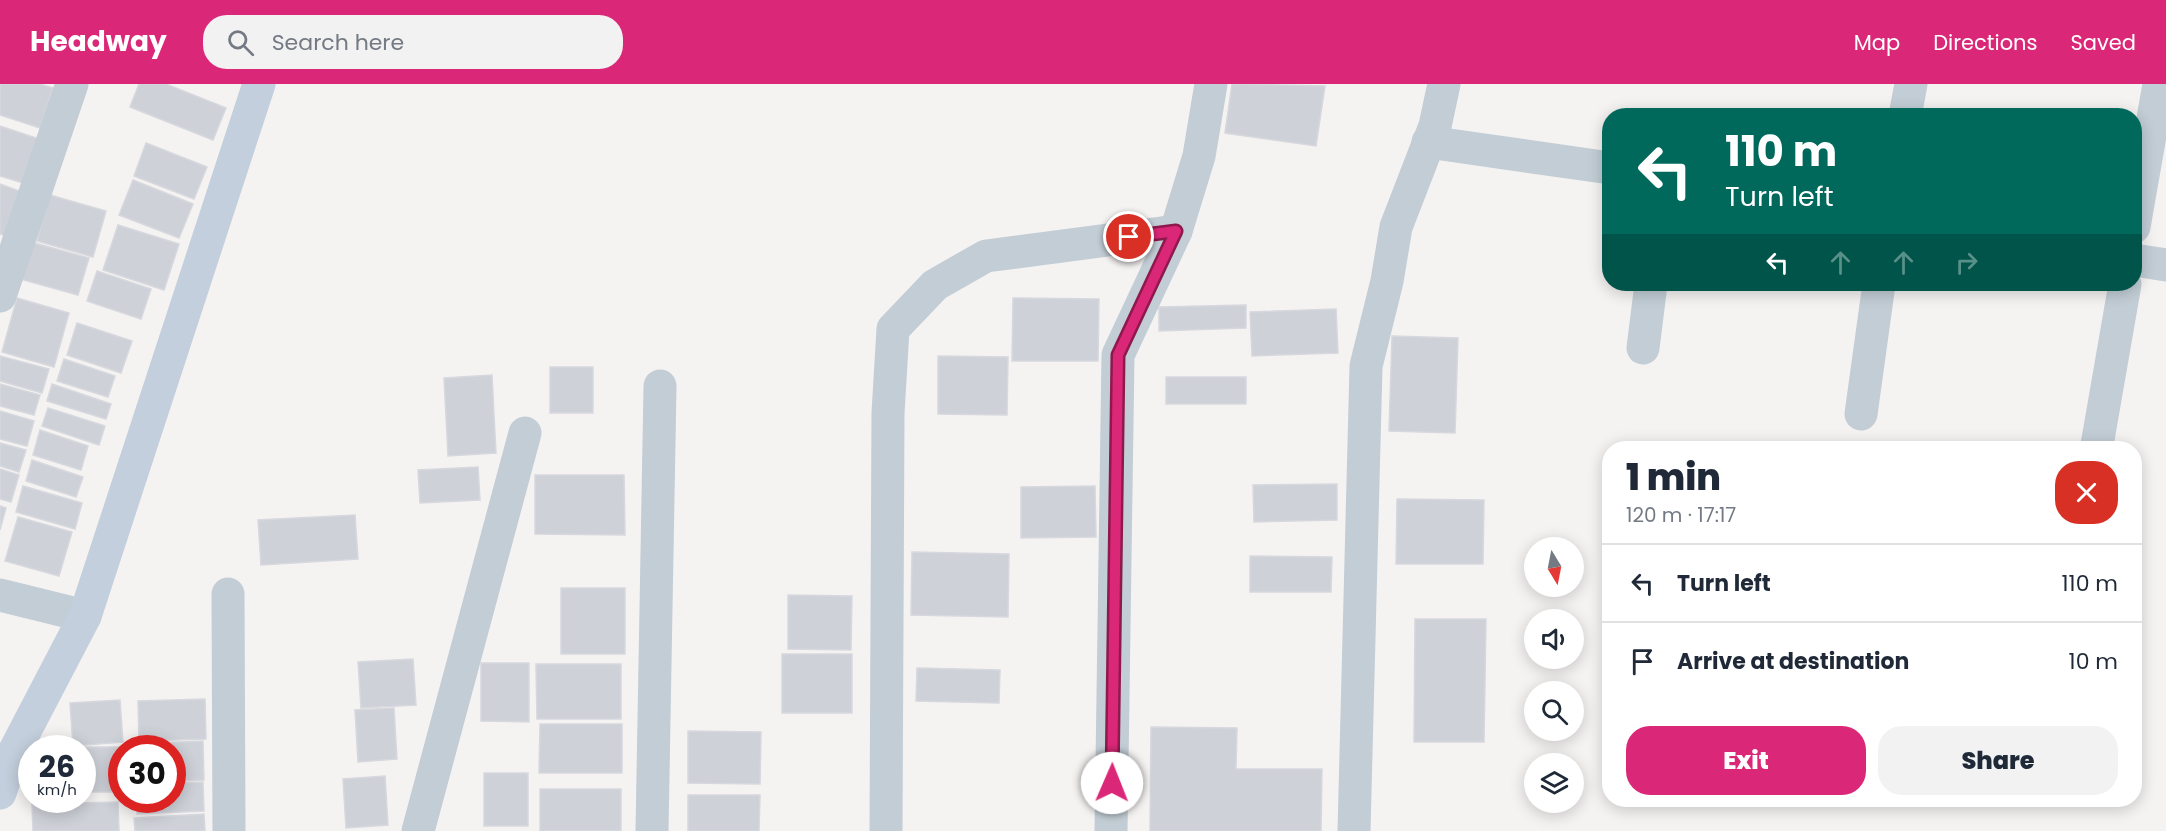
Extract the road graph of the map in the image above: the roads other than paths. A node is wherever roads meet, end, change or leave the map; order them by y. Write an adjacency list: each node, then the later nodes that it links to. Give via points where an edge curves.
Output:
1 (72, 84): 14 (street)
2 (259, 84): 25 (main road)
3 (1211, 84): 11 (street, via 1199,156)
4 (1444, 84): 8 (street)
5 (1911, 84): 7 (street)
6 (2159, 84): 10 (street)
7 (1906, 108)
8 (1428, 142): 9 (street); 32 (street, via 1396,227 1366,366)
9 (1602, 167)
10 (2142, 181)
11 (1176, 231): 30 (street, via 986,256 935,285 893,328 888,413); 31 (street, via 1118,355)
12 (2142, 261): 13 (street)
13 (2166, 265)
14 (1, 289)
15 (1650, 291): 18 (street)
16 (1878, 291): 20 (street)
17 (2124, 291): 22 (street)
18 (1643, 348)
19 (660, 386): 29 (street)
20 (1861, 414)
21 (525, 433): 28 (street)
22 (2098, 441)
23 (228, 594): 27 (street)
24 (0, 595): 25 (street)
25 (85, 616): 26 (main road)
26 (1, 785)
27 (229, 831)
28 (418, 831)
29 (652, 831)
30 (886, 831)
31 (1111, 831)
32 (1354, 831)

